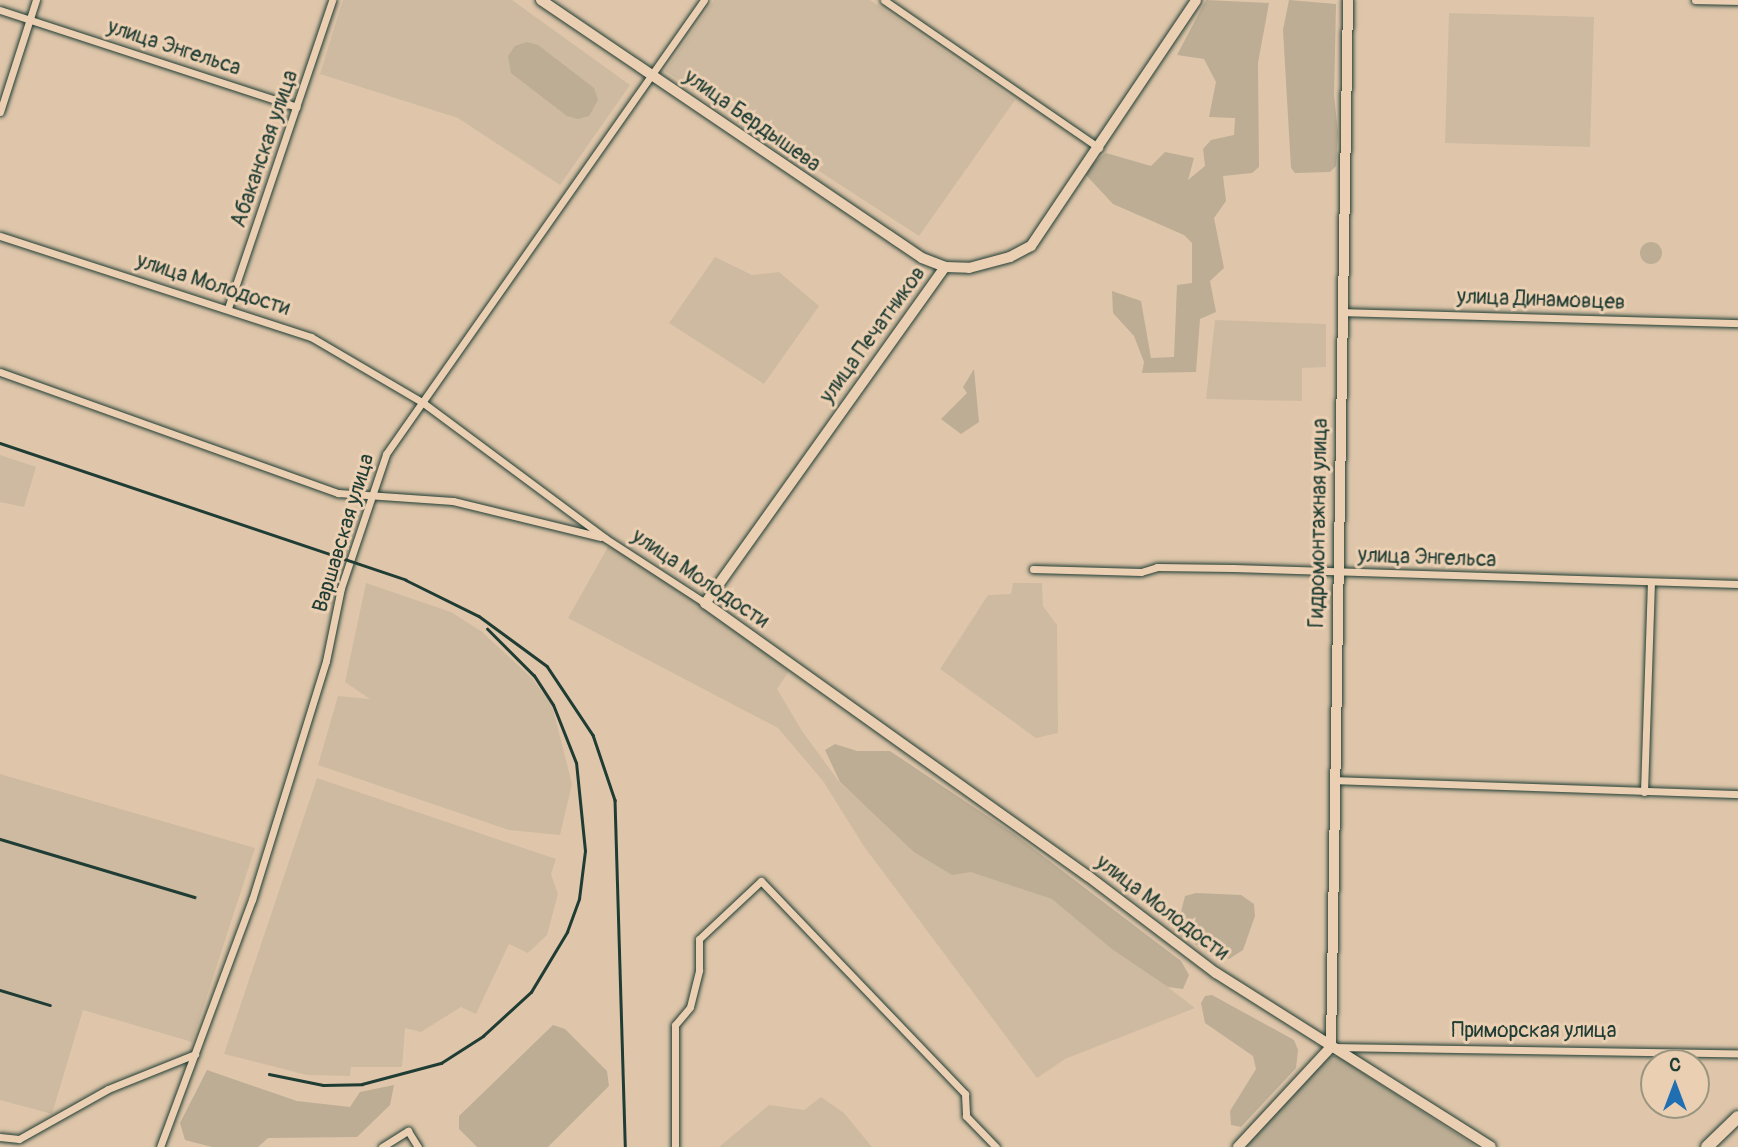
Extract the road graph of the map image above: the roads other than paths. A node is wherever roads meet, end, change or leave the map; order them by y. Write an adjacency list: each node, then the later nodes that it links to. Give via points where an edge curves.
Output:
1 (36, 0): 11 (street)
2 (332, 0): 13 (street, Абаканская улица)
3 (541, 0): 12 (street, улица Бердышева)
4 (704, 0): 12 (street, Варшавская улица)
5 (884, 0): 15 (street)
6 (1196, 0): 15 (street, улица Печатников)
7 (1348, 0): 19 (street, Гидромонтажная улица)
8 (1695, 0): 9 (street)
9 (1738, 1)
10 (0, 10): 11 (street, улица Энгельса)
11 (30, 19): 13 (street, улица Энгельса); 14 (street)
12 (654, 75): 17 (street, улица Бердышева, via 820,192 922,258); 22 (street, Варшавская улица, via 541,227)
13 (297, 107): 18 (street, Абаканская улица)
14 (0, 112)
15 (1099, 148): 17 (street, улица Печатников, via 1031,246 992,262)
16 (0, 236): 18 (street, улица Молодости)
17 (945, 267): 29 (street, улица Печатников)
18 (228, 308): 22 (street, улица Молодости, via 311,337)
19 (1342, 312): 20 (street, улица Динамовцев); 26 (street, Гидромонтажная улица)
20 (1738, 323)
21 (0, 372): 23 (street, via 338,492)
22 (422, 402): 23 (street, Варшавская улица, via 386,454); 24 (street, улица Молодости)
23 (369, 496): 24 (street, via 453,501); 35 (street, Варшавская улица, via 289,782 252,900)
24 (605, 538): 29 (street, улица Молодости)
25 (1032, 569): 26 (street, улица Энгельса)
26 (1336, 572): 27 (street, улица Энгельса); 30 (street, Гидромонтажная улица)
27 (1651, 583): 28 (street, улица Энгельса); 31 (street)
28 (1738, 584)
29 (705, 603): 33 (street, улица Молодости, via 1216,973)
30 (1335, 780): 31 (street); 33 (street, Гидромонтажная улица)
31 (1644, 792): 32 (street)
32 (1738, 794)
33 (1331, 1046): 34 (street, Приморская улица); 43 (street); 44 (street, улица Молодости)
34 (1738, 1053)
35 (195, 1054): 37 (street, via 108,1089 19,1139); 38 (street, Варшавская улица)
36 (1738, 1117): 45 (highway)
37 (0, 1137)
38 (160, 1147)
39 (382, 1147): 40 (street, via 408,1131)
40 (418, 1147)
41 (675, 1147): 42 (street, via 675,1025 690,1007 699,970 699,939 761,881 965,1094 966,1116)
42 (996, 1147)
43 (1238, 1147)
44 (1491, 1147)
45 (1707, 1147)

